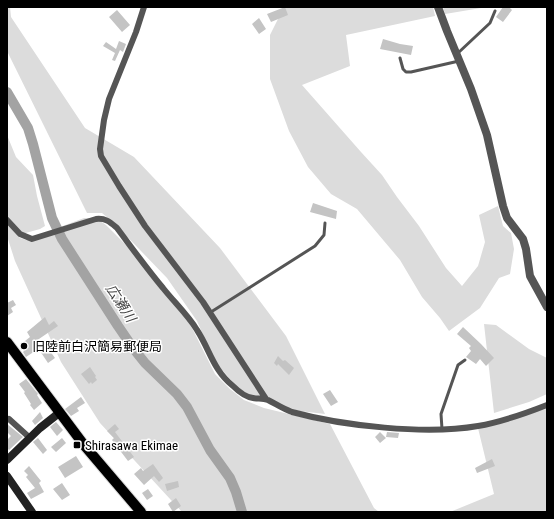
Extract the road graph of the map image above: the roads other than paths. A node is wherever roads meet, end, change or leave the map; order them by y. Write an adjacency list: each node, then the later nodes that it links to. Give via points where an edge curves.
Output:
1 (144, 7): 9 (street, via 109,99 104,120 101,156 145,226)
2 (438, 7): 5 (street)
3 (495, 11): 5 (lane, via 490,23)
4 (400, 58): 5 (lane, via 406,72)
5 (458, 58): 8 (street, via 487,135 507,218 523,239 530,276)
6 (7, 220): 12 (street, via 23,236 32,239 96,219 108,220 198,331 224,378 244,394)
7 (325, 223): 9 (lane, via 324,235 315,246)
8 (547, 307)
9 (210, 313): 12 (street)
10 (7, 342): 14 (highway)
11 (465, 360): 16 (lane, via 458,365 442,414)
12 (266, 399): 16 (street, via 293,412 328,420 378,427)
13 (547, 405): 16 (street, via 508,419 477,426)
14 (59, 413): 17 (main road); 21 (highway)
15 (9, 419): 17 (street)
16 (442, 429)
17 (30, 438): 18 (main road)
18 (8, 458)
19 (7, 476): 20 (main road)
20 (32, 512)
21 (141, 512)

